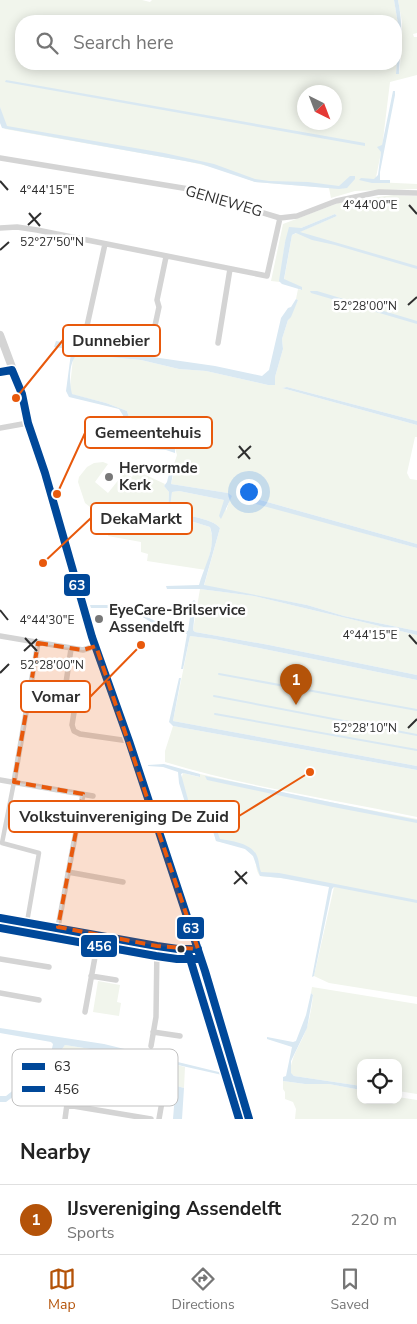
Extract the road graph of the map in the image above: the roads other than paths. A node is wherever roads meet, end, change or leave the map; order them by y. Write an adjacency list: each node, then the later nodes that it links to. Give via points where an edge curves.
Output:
1 (0, 158): 3 (street, GENIEWEG, via 201,191)
2 (417, 193): 3 (street, GENIEWEG, via 379,192 336,201 298,216)
3 (280, 218): 7 (street, via 267,276)
4 (0, 228): 5 (street, via 27,228)
5 (105, 244): 6 (street); 9 (street)
6 (166, 257): 7 (street); 11 (street)
7 (230, 269): 10 (street)
8 (0, 335): 12 (street)
9 (85, 335)
10 (218, 343)
11 (150, 349)
12 (12, 370): 13 (street); 14 (street)
13 (0, 372)
14 (28, 422): 15 (street); 18 (street)
15 (0, 428)
16 (0, 636): 17 (street)
17 (38, 643): 19 (street); 22 (street)
18 (96, 646): 19 (street); 20 (street)
19 (72, 649): 20 (street, via 66,683 76,700 74,731)
20 (129, 741): 33 (street)
21 (0, 780): 22 (street)
22 (14, 782): 23 (street); 28 (street, via 2,843 39,853)
23 (83, 794): 24 (street); 25 (street)
24 (93, 796)
25 (68, 872): 26 (street); 29 (street)
26 (122, 882)
27 (1, 918): 28 (street); 30 (street)
28 (27, 922): 29 (street)
29 (58, 927): 31 (street)
30 (0, 928)
31 (99, 935): 32 (street); 36 (street)
32 (157, 946): 33 (street); 41 (street)
33 (198, 949): 50 (street)
34 (0, 959): 35 (street)
35 (49, 967)
36 (91, 976): 37 (street); 40 (street)
37 (116, 980)
38 (0, 993): 39 (street)
39 (38, 1000)
40 (85, 1012)
41 (153, 1032): 42 (street); 43 (street)
42 (180, 1036)
43 (151, 1046)
44 (67, 1106): 47 (street)
45 (73, 1106): 48 (street)
46 (161, 1106): 49 (street)
47 (65, 1119)
48 (151, 1119)
49 (159, 1119)
50 (249, 1119)

